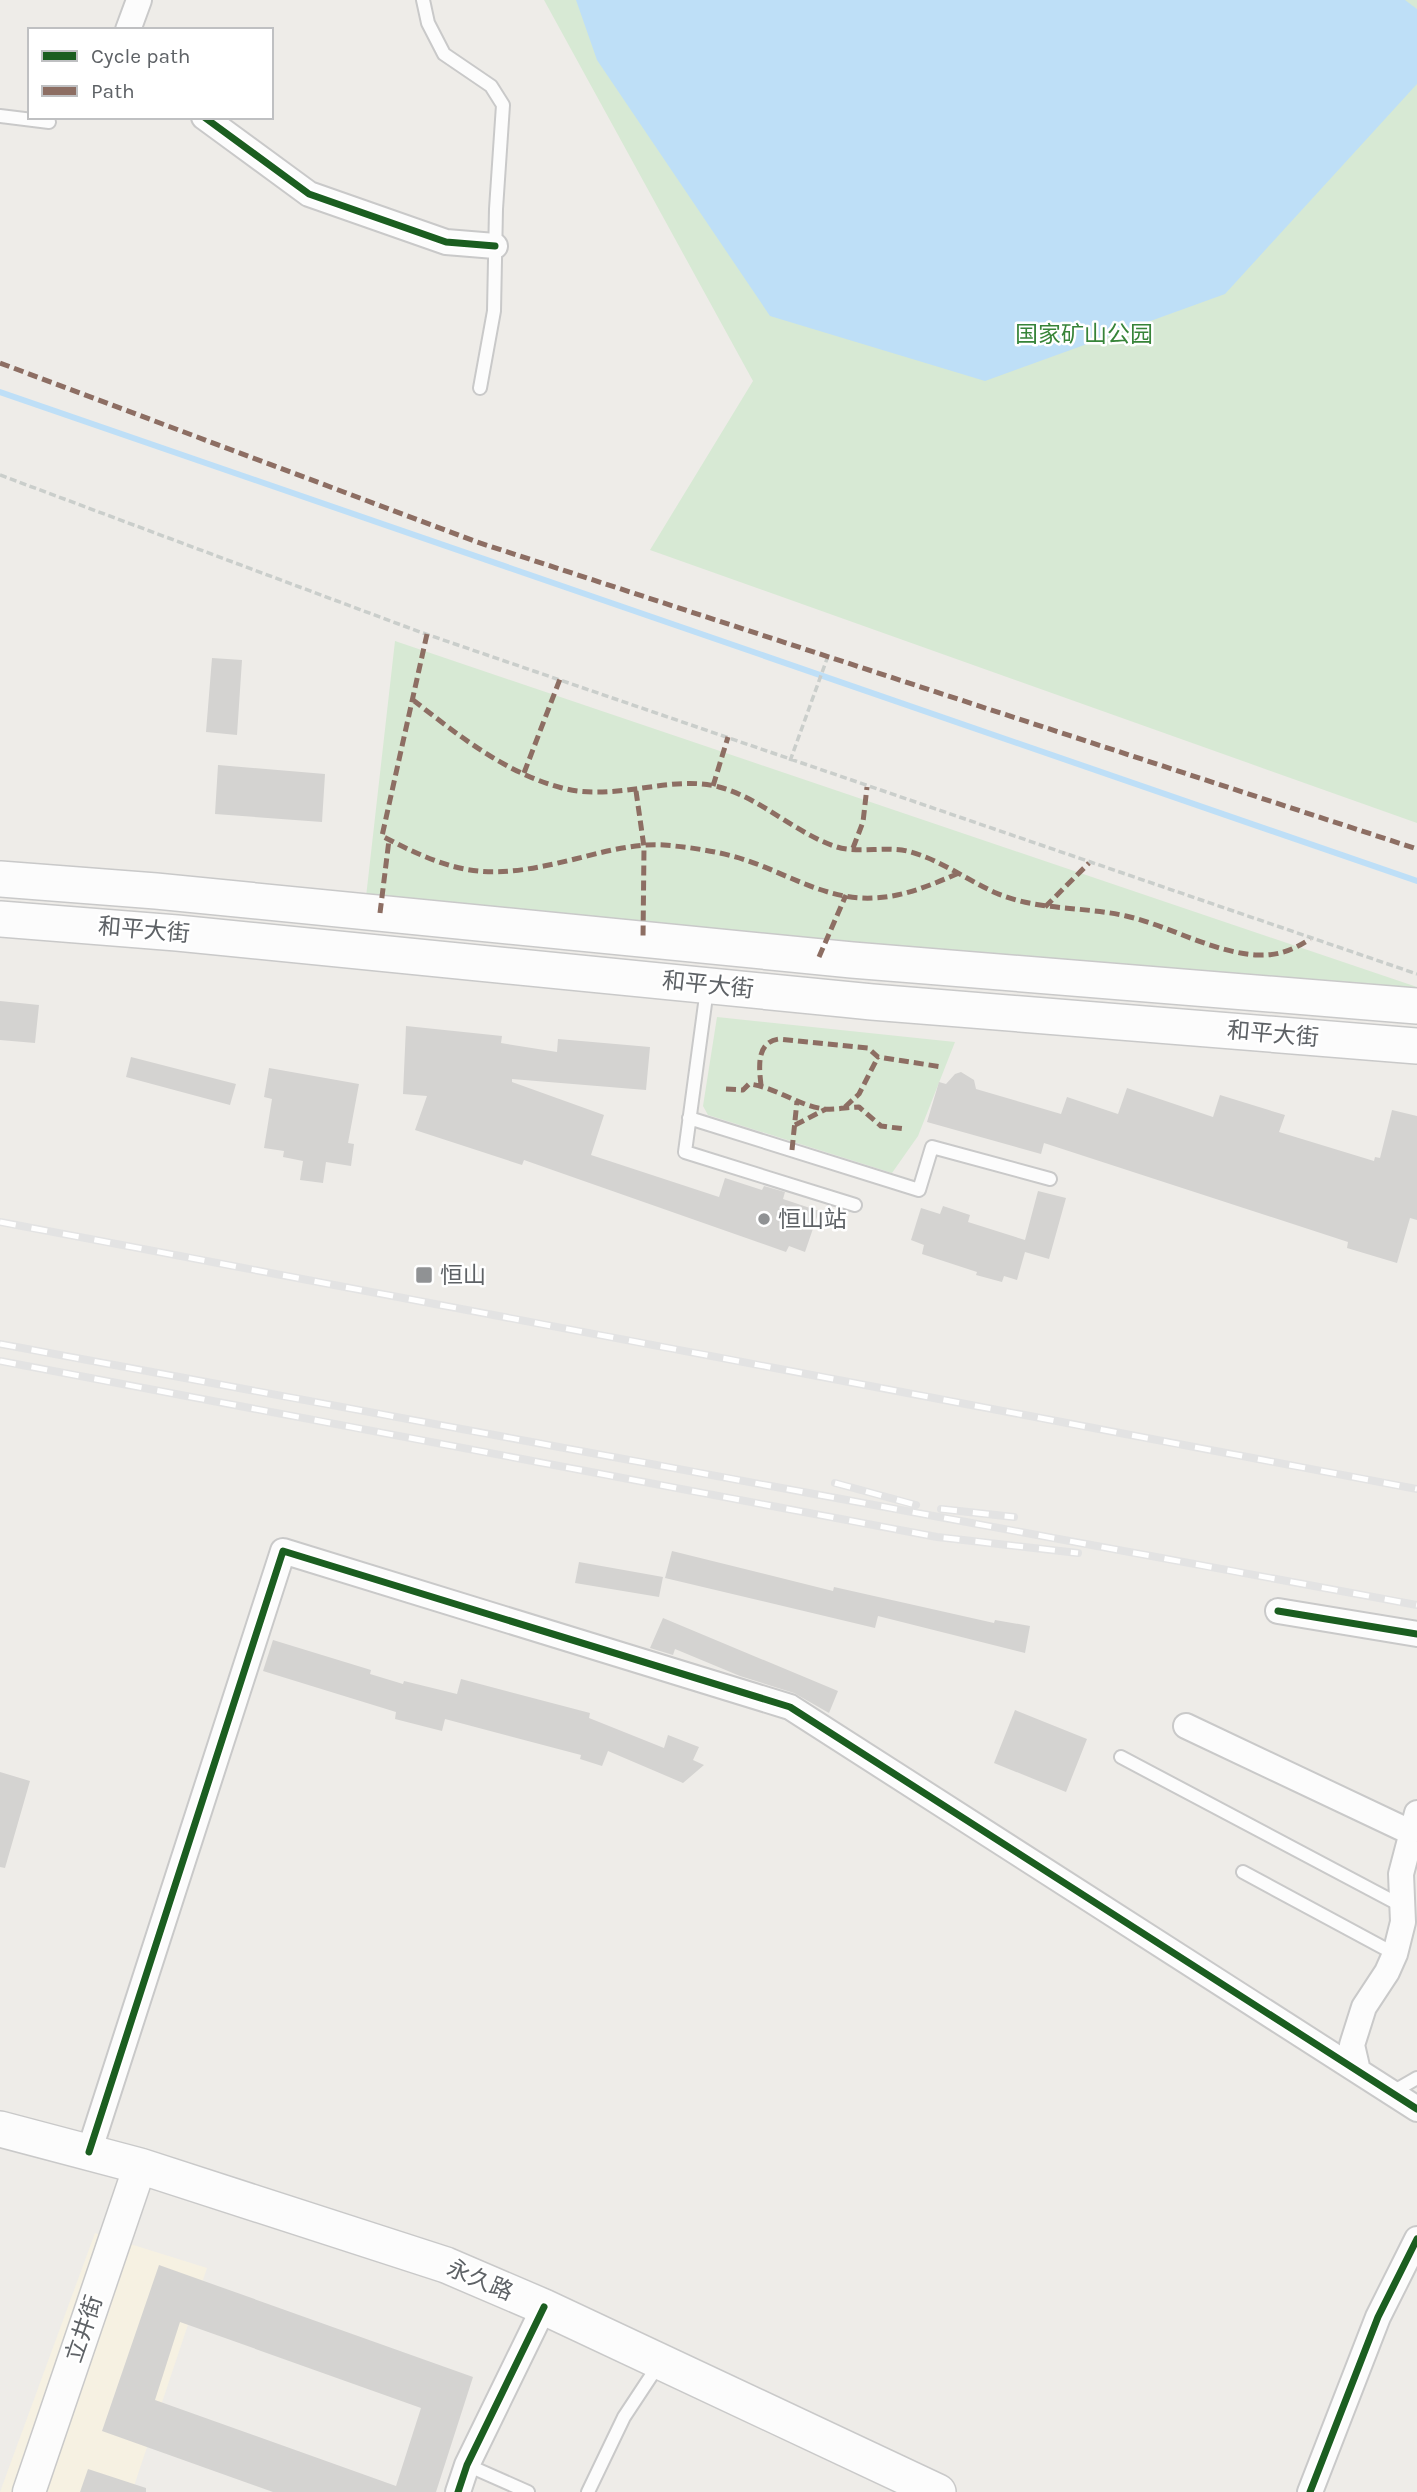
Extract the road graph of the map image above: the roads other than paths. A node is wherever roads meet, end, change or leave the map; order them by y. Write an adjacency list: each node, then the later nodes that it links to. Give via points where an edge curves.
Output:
1 (139, 0): 3 (street)
2 (423, 0): 7 (lane, via 428,23 444,54 491,86 503,105)
3 (129, 28)
4 (0, 116): 6 (lane)
5 (207, 119): 7 (street, via 309,194 446,242)
6 (49, 122)
7 (495, 246): 8 (lane, via 494,311)
8 (480, 388)
9 (0, 879): 12 (main road, 和平大街, via 852,960)
10 (0, 919): 11 (main road, 和平大街)
11 (708, 985): 13 (main road, 和平大街); 14 (lane)
12 (1417, 1006)
13 (1417, 1046)
14 (689, 1118): 15 (lane, via 919,1190 932,1147); 16 (lane, via 685,1152)
15 (1050, 1179)
16 (855, 1205)
17 (1278, 1611): 18 (street)
18 (1417, 1634)
19 (1186, 1726): 21 (street)
20 (1121, 1757): 23 (lane)
21 (1413, 1831): 23 (street, via 1401,1874)
22 (1243, 1872): 24 (lane)
23 (1402, 1906): 24 (street)
24 (1395, 1954): 25 (street, via 1360,2019 1352,2045)
25 (1358, 2071): 27 (street); 30 (street, via 790,1707 283,1551)
26 (1417, 2078): 27 (lane)
27 (1391, 2092): 28 (street)
28 (1417, 2109)
29 (2, 2134): 30 (main road, 永久路)
30 (89, 2152): 31 (main road, 永久路)
31 (140, 2166): 33 (main road, 永久路, via 446,2265); 36 (street, 立井街)
32 (1417, 2239): 41 (street, via 1378,2317)
33 (544, 2307): 34 (main road, 永久路); 35 (street)
34 (660, 2361): 39 (lane, via 624,2417); 40 (main road, 永久路)
35 (467, 2465): 37 (street); 38 (lane)
36 (29, 2492)
37 (458, 2492)
38 (528, 2492)
39 (589, 2492)
40 (938, 2492)
41 (1310, 2492)

